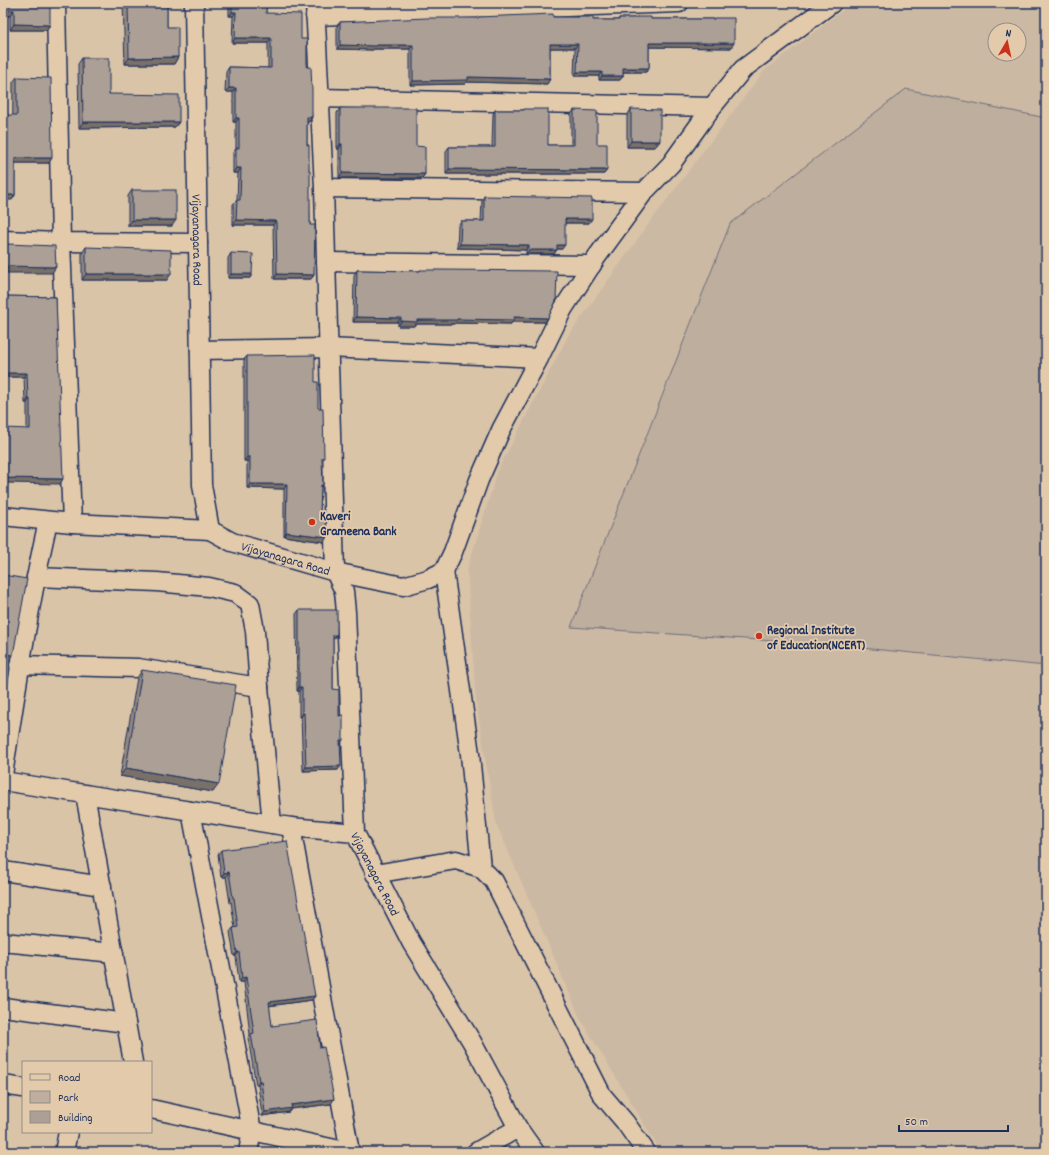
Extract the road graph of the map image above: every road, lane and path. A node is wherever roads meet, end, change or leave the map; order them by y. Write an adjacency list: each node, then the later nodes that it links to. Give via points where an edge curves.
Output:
1 (56, 3): 11 (street)
2 (194, 3): 12 (street, Vijayanagara Road)
3 (679, 3): 5 (street)
4 (832, 3): 7 (street, via 743,69)
5 (315, 10): 6 (street)
6 (319, 98): 7 (street); 8 (street)
7 (712, 107): 9 (street, via 671,164)
8 (324, 188): 9 (street); 13 (street)
9 (644, 192): 14 (street)
10 (3, 240): 11 (street)
11 (60, 242): 12 (street); 20 (street)
12 (198, 243): 16 (street, Vijayanagara Road)
13 (326, 262): 14 (street); 15 (street)
14 (592, 265): 17 (street, via 563,309)
15 (328, 348): 16 (street); 17 (street); 23 (street)
16 (200, 350): 21 (street, Vijayanagara Road, via 202,485)
17 (539, 358): 22 (street, via 500,430)
18 (3, 516): 19 (street)
19 (48, 521): 20 (street); 24 (street)
20 (72, 523): 21 (street)
21 (210, 530): 23 (street, Vijayanagara Road, via 232,542)
22 (444, 571): 23 (street, via 428,579 403,586); 34 (street, via 470,754)
23 (335, 572): 33 (street, Vijayanagara Road, via 344,591 346,612)
24 (36, 577): 25 (street); 26 (street, via 157,582 209,587 235,593 250,604 255,631)
25 (19, 665): 26 (street, via 138,668); 27 (street)
26 (259, 687): 31 (street)
27 (3, 775)
28 (3, 781): 29 (street)
29 (85, 794): 30 (street); 37 (street)
30 (191, 811): 31 (street); 47 (street)
31 (272, 824): 32 (street)
32 (291, 827): 33 (street); 51 (street)
33 (355, 833): 36 (street, Vijayanagara Road)
34 (481, 868): 36 (street, via 456,860); 54 (street, via 494,881 602,1095)
35 (3, 871): 37 (street)
36 (376, 874): 46 (street, Vijayanagara Road, via 410,942 472,1042)
37 (102, 886): 39 (street)
38 (3, 942): 39 (street)
39 (114, 953): 41 (street)
40 (3, 1007): 41 (street)
41 (126, 1023): 42 (street)
42 (133, 1061)
43 (3, 1085): 44 (street)
44 (22, 1088)
45 (152, 1110): 47 (street)
46 (518, 1128): 52 (street); 53 (street, Vijayanagara Road)
47 (252, 1131): 50 (street); 51 (street)
48 (68, 1133): 49 (street)
49 (64, 1152)
50 (248, 1152)
51 (350, 1152)
52 (476, 1152)
53 (535, 1152)
54 (646, 1152)

